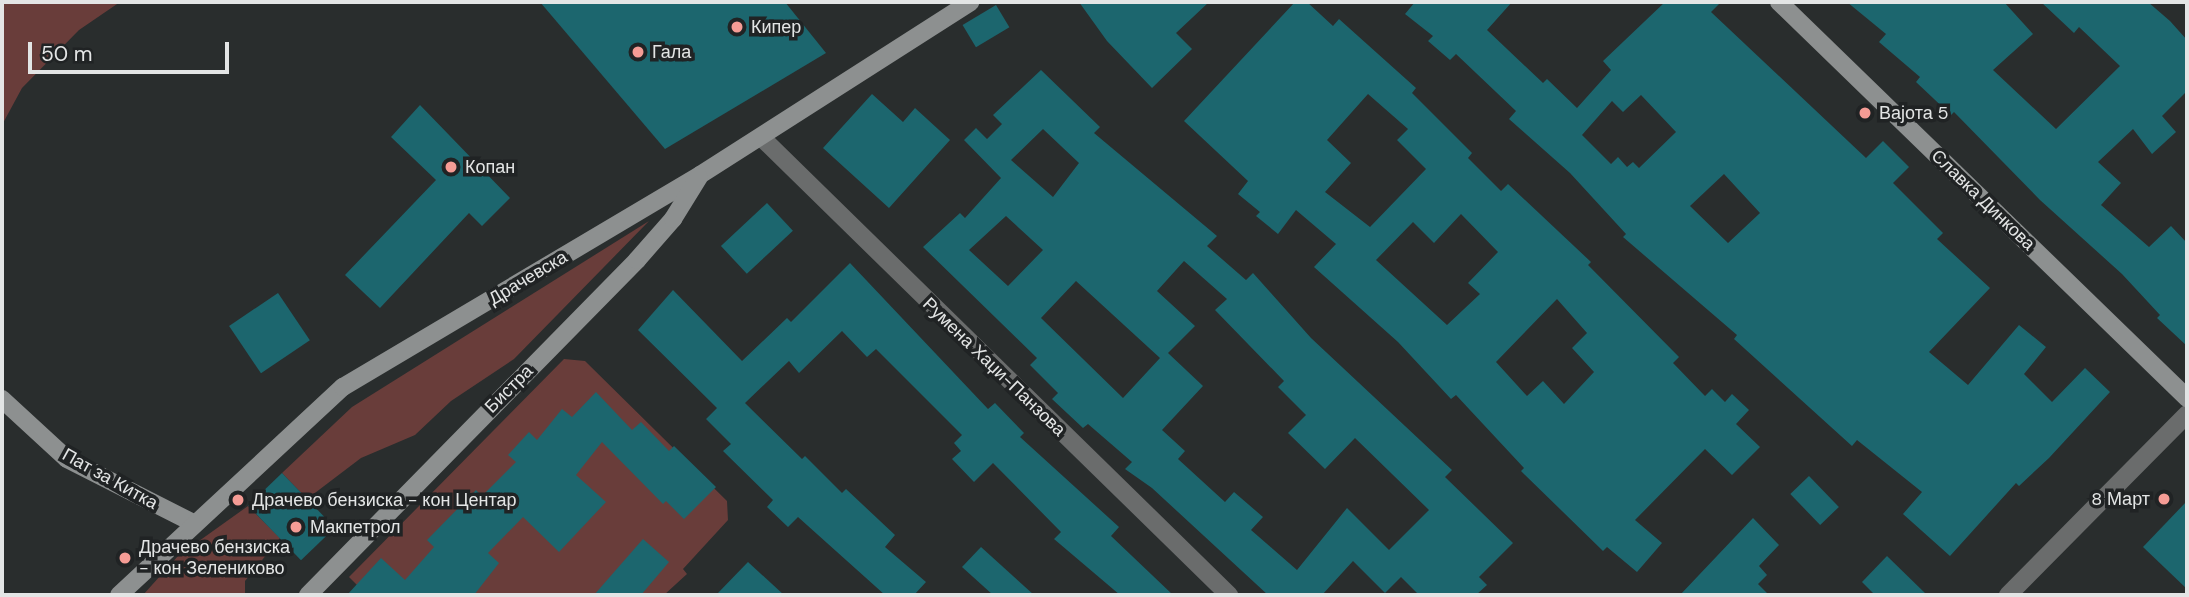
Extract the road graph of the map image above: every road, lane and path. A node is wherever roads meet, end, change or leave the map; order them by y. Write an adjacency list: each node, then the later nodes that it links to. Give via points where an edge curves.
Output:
1 (970, 2): 3 (street, Драчевска)
2 (1779, 2): 5 (street, Славка Динкова)
3 (761, 137): 4 (street, Драчевска); 11 (street, Румена Хаџи-Панзова)
4 (700, 175): 8 (street, Драчевска, via 344,387); 10 (street, Бистра, via 673,219 637,260)
5 (2187, 398)
6 (2, 399): 8 (street, Пат за Китка, via 67,459)
7 (2187, 414): 12 (street)
8 (193, 523): 9 (street, Драчевска)
9 (119, 595)
10 (308, 595)
11 (1229, 595)
12 (2008, 595)

